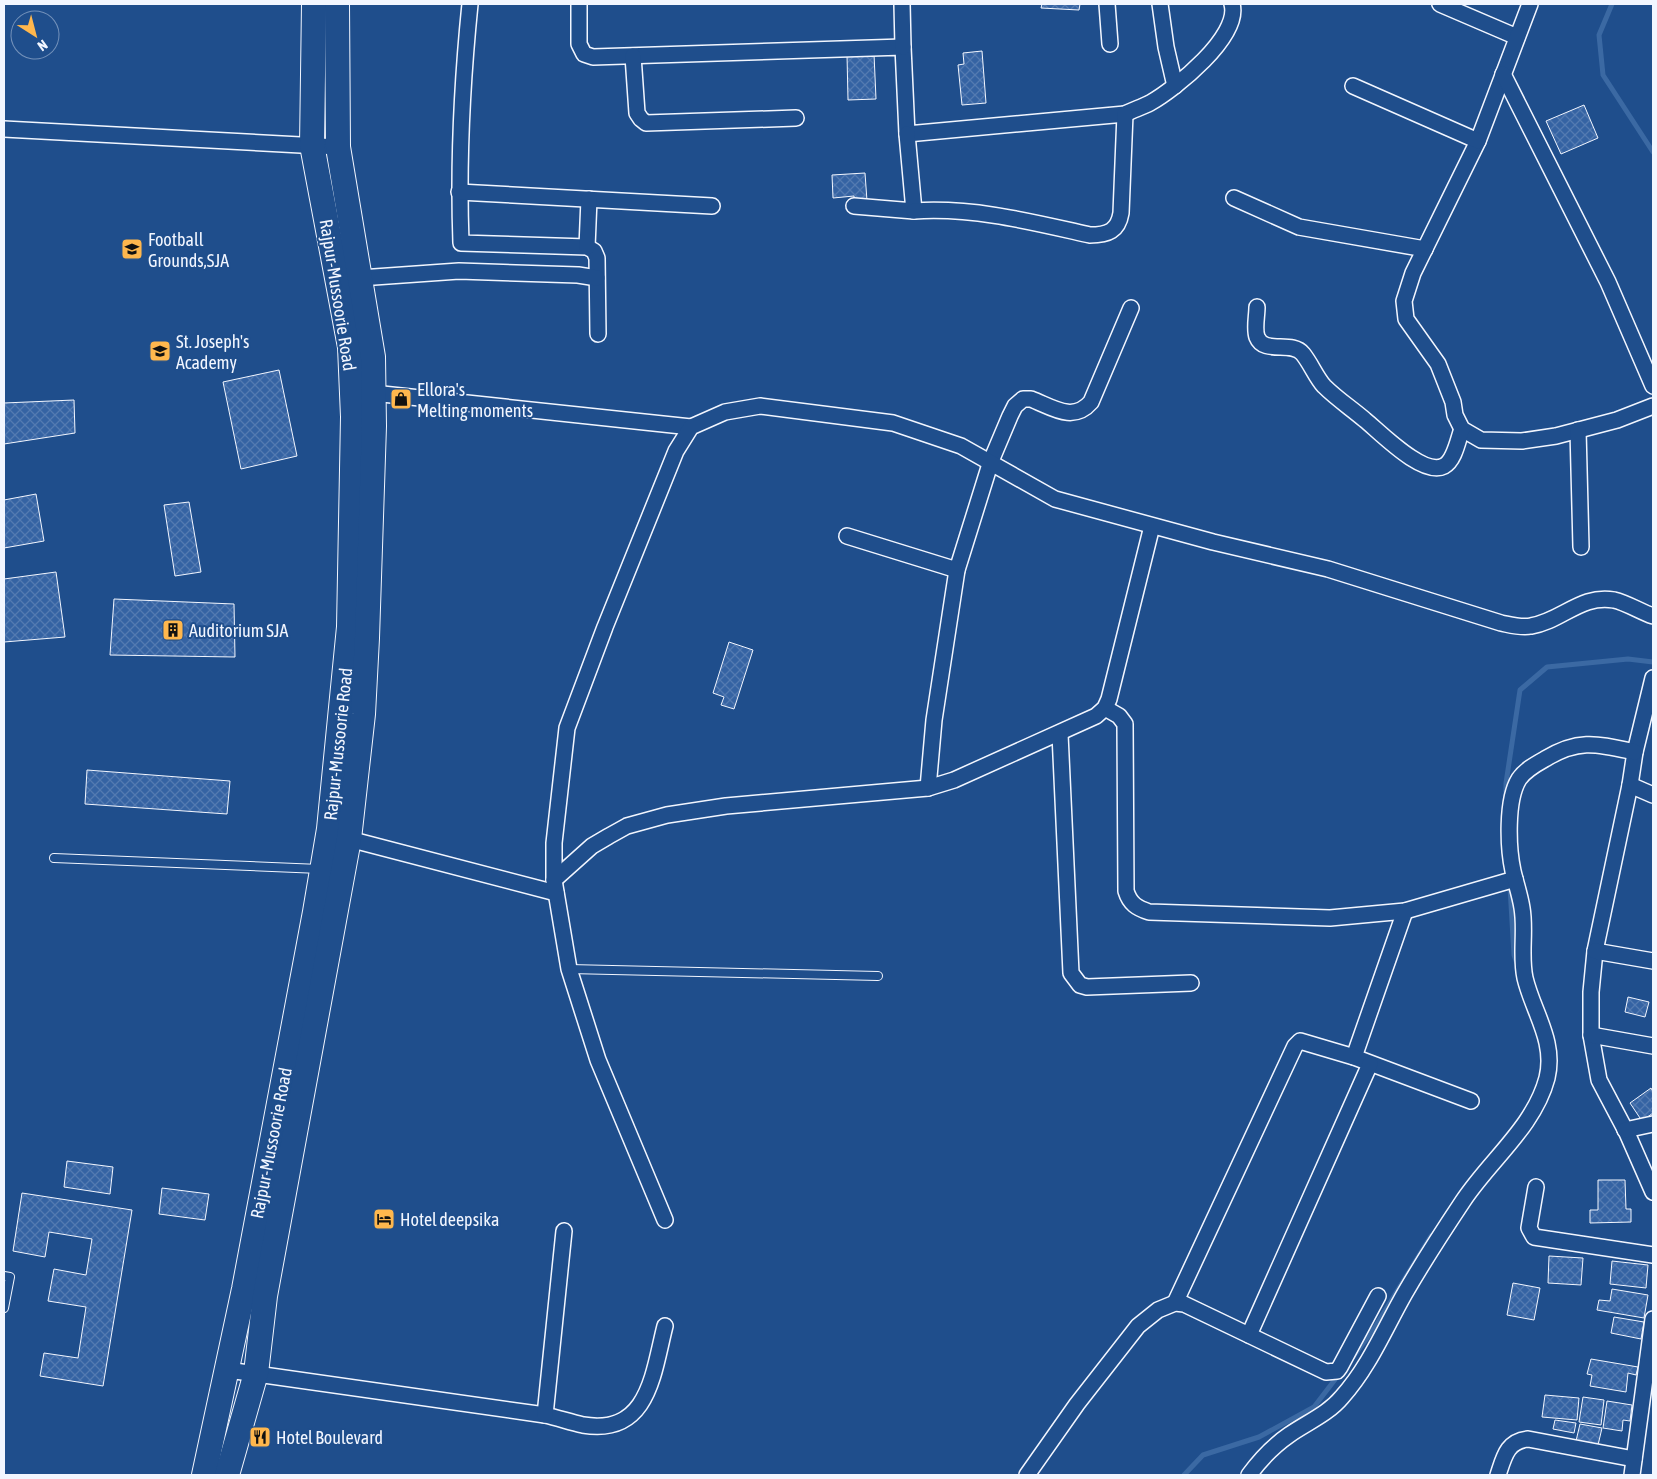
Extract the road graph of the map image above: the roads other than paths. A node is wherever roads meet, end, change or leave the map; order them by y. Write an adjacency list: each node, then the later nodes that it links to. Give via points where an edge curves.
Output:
1 (314, 4): 23 (main road, Rajpur-Mussoorie Road)
2 (337, 4): 24 (main road, Rajpur-Mussoorie Road)
3 (470, 4): 25 (street)
4 (579, 4): 14 (street, via 579,44 584,54 593,58)
5 (902, 4): 13 (street)
6 (1107, 4): 12 (street)
7 (1160, 4): 16 (street)
8 (1232, 4): 16 (street, via 1228,29 1215,48)
9 (1440, 4): 11 (street)
10 (1530, 4): 11 (street)
11 (1518, 37): 15 (street)
12 (1110, 44)
13 (903, 47): 14 (street); 21 (street)
14 (632, 56): 19 (street, via 637,113 646,123)
15 (1503, 74): 22 (street); 40 (street, via 1608,282)
16 (1175, 86): 18 (street)
17 (1353, 86): 22 (street)
18 (1125, 114): 21 (street); 30 (street, via 1121,213 1114,231 1090,235 983,213 941,209)
19 (796, 118)
20 (4, 129): 23 (street)
21 (907, 134): 30 (street)
22 (1478, 140): 33 (street)
23 (312, 145): 24 (street); 61 (main road, Rajpur-Mussoorie Road, via 350,347 354,417 349,626)
24 (338, 147): 35 (main road, Rajpur-Mussoorie Road)
25 (459, 192): 27 (street); 31 (street)
26 (1234, 198): 33 (street, via 1300,227)
27 (589, 199): 28 (street); 32 (street)
28 (712, 206)
29 (854, 206): 30 (street)
30 (914, 211)
31 (461, 244): 32 (street); 34 (street)
32 (587, 247): 36 (street, via 594,250 597,258)
33 (1425, 249): 44 (street, via 1404,301 1406,319 1438,364)
34 (459, 271): 35 (street); 36 (street)
35 (360, 278): 41 (main road, Rajpur-Mussoorie Road, via 373,356)
36 (597, 278): 39 (street)
37 (1257, 307): 44 (street, via 1260,342 1266,346 1291,346 1300,350 1323,385 1407,455 1430,466 1439,468 1446,465 1451,460)
38 (1131, 308): 46 (street, via 1091,402 1084,410 1074,414 1023,399 1015,406)
39 (598, 334)
40 (1653, 386)
41 (373, 393): 43 (street); 59 (main road, Rajpur-Mussoorie Road, via 367,648)
42 (1653, 406): 45 (street)
43 (691, 427): 46 (street, via 725,412 760,406 893,423 930,433); 63 (street, via 676,450 567,728 554,843)
44 (1462, 429): 45 (street, via 1481,440 1522,440)
45 (1578, 430): 49 (street)
46 (991, 461): 47 (street, via 1055,499); 50 (street)
47 (1152, 526): 51 (street, via 1328,569 1517,626 1532,626 1586,601 1615,600); 53 (street)
48 (847, 536): 50 (street)
49 (1581, 547)
50 (957, 570): 57 (street, via 935,712)
51 (1653, 616)
52 (1652, 684): 55 (street)
53 (1105, 708): 54 (street); 64 (street, via 1125,724 1126,891 1132,904 1149,912 1330,918)
54 (1060, 734): 57 (street); 69 (street, via 1071,974 1075,981 1087,987)
55 (1635, 752): 56 (street); 62 (street, via 1594,743 1566,748 1520,777 1513,790 1510,818)
56 (1630, 785): 58 (street); 65 (street)
57 (928, 788): 63 (street, via 726,806 667,815 627,826 592,846)
58 (1653, 795)
59 (349, 839): 63 (street); 90 (main road, Rajpur-Mussoorie Road, via 265,1296)
60 (54, 858): 61 (lane)
61 (322, 869): 89 (main road, Rajpur-Mussoorie Road)
62 (1513, 880): 64 (street); 97 (street, via 1522,911 1525,978 1548,1048 1547,1077 1537,1101 1513,1139 1464,1199 1356,1381 1340,1400 1273,1448)
63 (555, 887): 67 (street)
64 (1405, 912): 72 (street)
65 (1594, 951): 66 (street); 70 (street)
66 (1653, 961)
67 (569, 969): 68 (lane); 79 (street, via 598,1060)
68 (878, 976)
69 (1191, 983)
70 (1591, 1035): 71 (street); 76 (street, via 1599,1080)
71 (1653, 1046)
72 (1354, 1057): 73 (street); 84 (street, via 1305,1041 1296,1044)
73 (1370, 1064): 74 (street); 88 (street)
74 (1471, 1101)
75 (1653, 1124): 76 (street)
76 (1625, 1130): 78 (street)
77 (1536, 1187): 81 (street, via 1529,1228 1534,1236)
78 (1653, 1192)
79 (665, 1220)
80 (564, 1231): 92 (street)
81 (1653, 1256)
82 (4, 1276): 85 (lane, via 10,1277)
83 (1378, 1296): 88 (street, via 1340,1366 1332,1373)
84 (1175, 1303): 88 (street, via 1192,1307); 96 (street, via 1158,1310 1138,1326)
85 (4, 1308)
86 (1653, 1319): 91 (street)
87 (665, 1326): 92 (street, via 647,1395 636,1411 611,1425 584,1425)
88 (1249, 1334)
89 (228, 1370): 90 (street); 94 (main road, Rajpur-Mussoorie Road)
90 (256, 1373): 92 (street); 95 (main road, Rajpur-Mussoorie Road)
91 (1648, 1385): 93 (street)
92 (545, 1415)
93 (1634, 1459): 98 (street, via 1528,1439 1518,1440 1508,1448); 99 (street)
94 (204, 1475)
95 (227, 1475)
96 (1027, 1475)
97 (1250, 1475)
98 (1498, 1475)
99 (1632, 1475)

